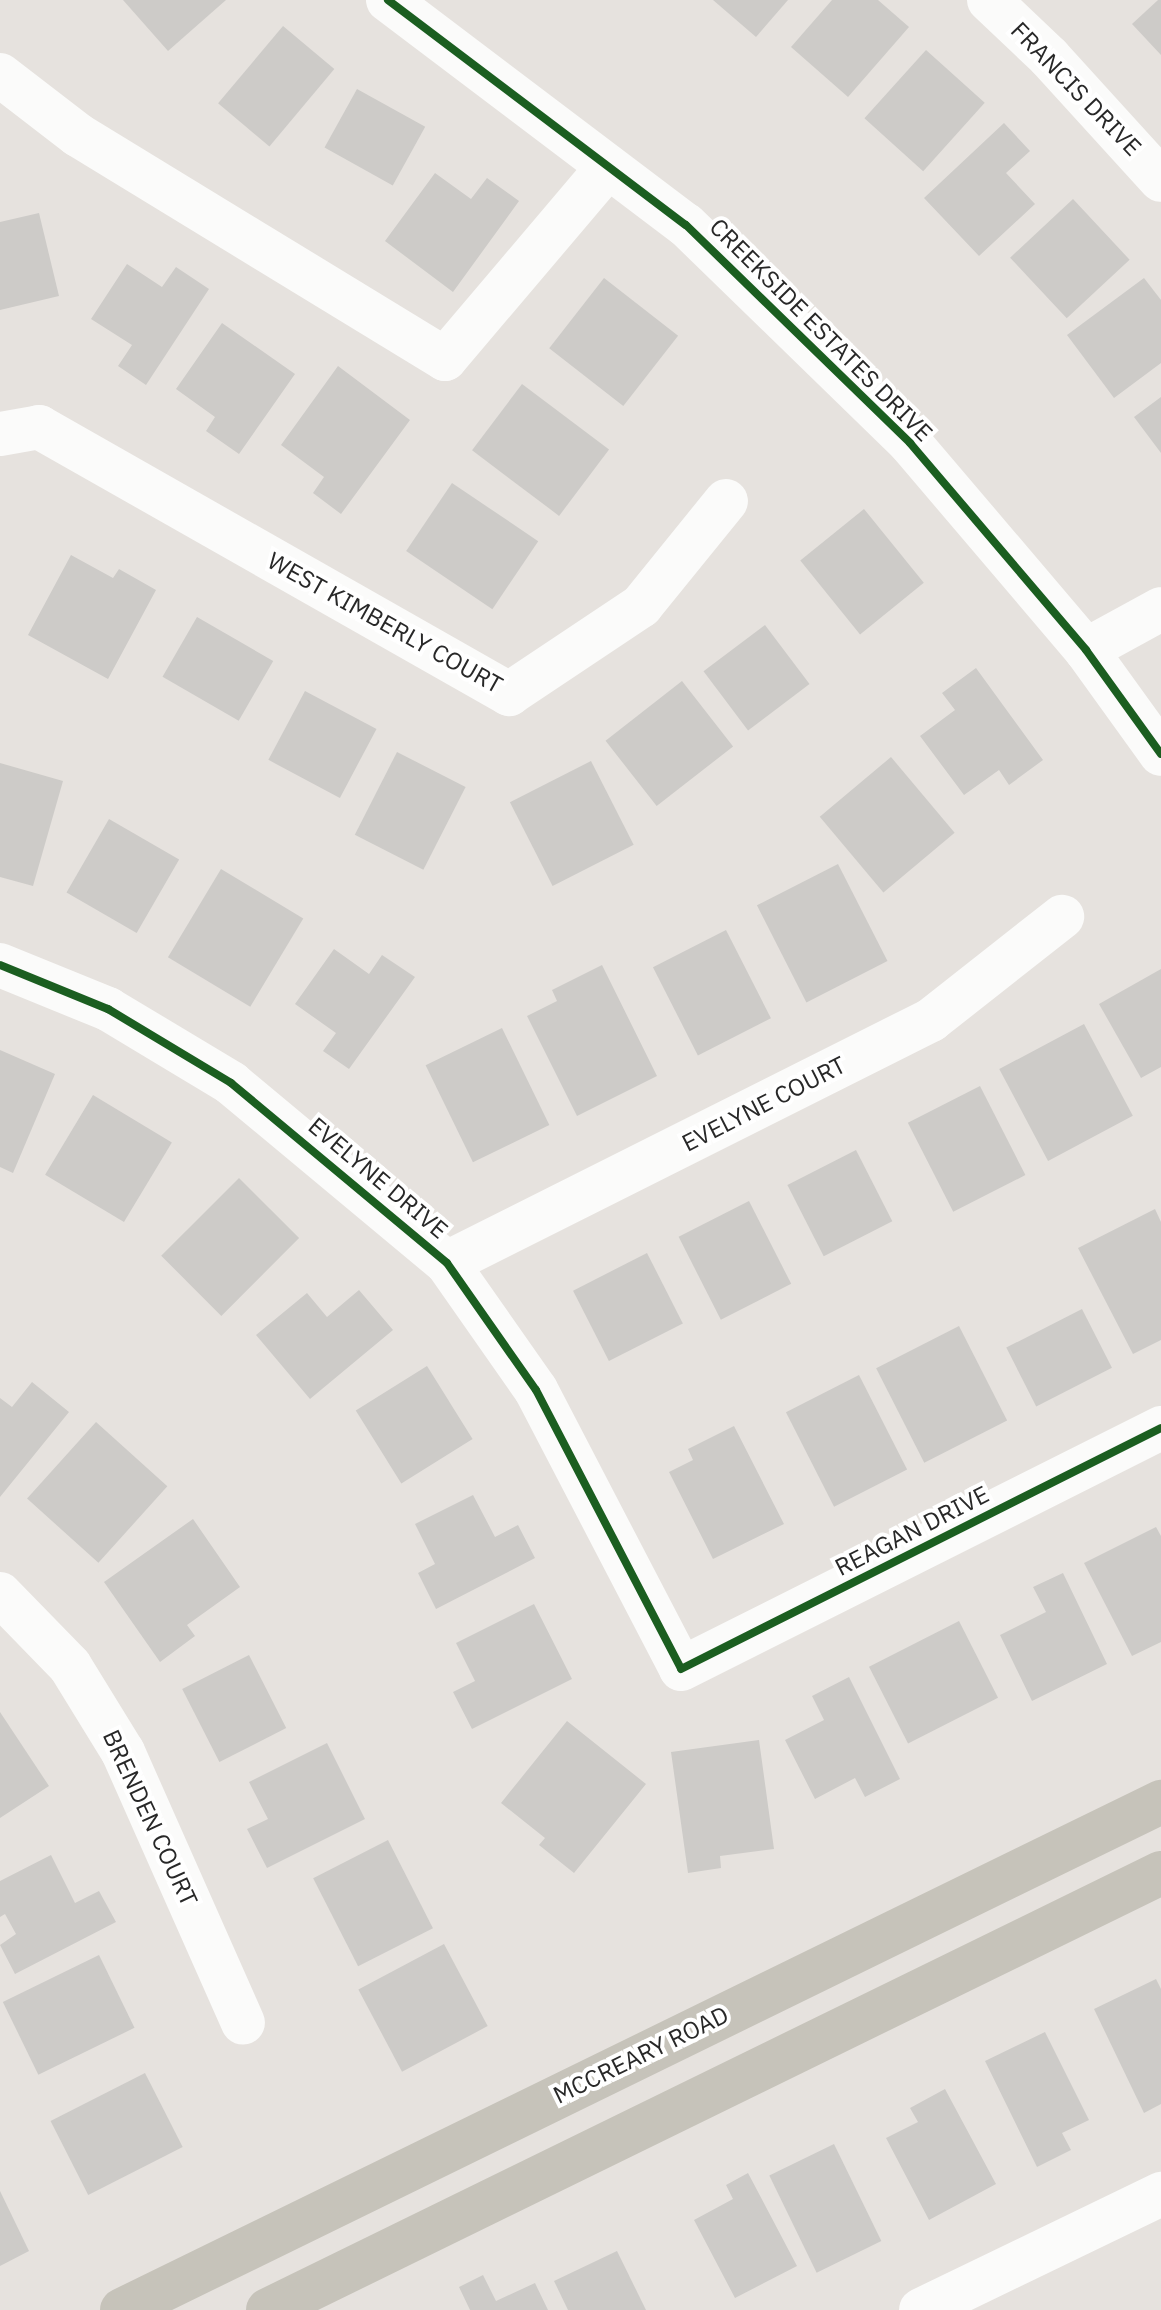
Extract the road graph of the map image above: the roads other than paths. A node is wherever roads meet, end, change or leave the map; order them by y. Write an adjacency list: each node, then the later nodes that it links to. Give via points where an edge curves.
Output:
1 (388, 0): 4 (street, CREEKSIDE ESTATES DRIVE)
2 (989, 0): 5 (street, FRANCIS DRIVE, via 1049,57)
3 (0, 75): 4 (street, via 78,135 445,359)
4 (608, 167): 9 (street, CREEKSIDE ESTATES DRIVE, via 686,225 910,443)
5 (1161, 180)
6 (0, 434): 7 (street, WEST KIMBERLY COURT, via 39,427 509,694 641,606)
7 (726, 501)
8 (1161, 609): 9 (street)
9 (1086, 650): 10 (street, CREEKSIDE ESTATES DRIVE)
10 (1161, 754)
11 (1062, 917): 13 (street, EVELYNE COURT, via 931,1020)
12 (0, 965): 13 (street, EVELYNE DRIVE, via 108,1009 231,1083)
13 (447, 1263): 16 (street, EVELYNE DRIVE, via 536,1390)
14 (1161, 1428): 16 (street, REAGAN DRIVE)
15 (0, 1594): 19 (street, BRENDEN COURT, via 70,1666 123,1752)
16 (681, 1669)
17 (1161, 1802): 21 (main road, MCCREARY ROAD)
18 (1161, 1873): 22 (main road)
19 (243, 2023)
20 (1161, 2194): 23 (street)
21 (122, 2310)
22 (268, 2310)
23 (921, 2310)

